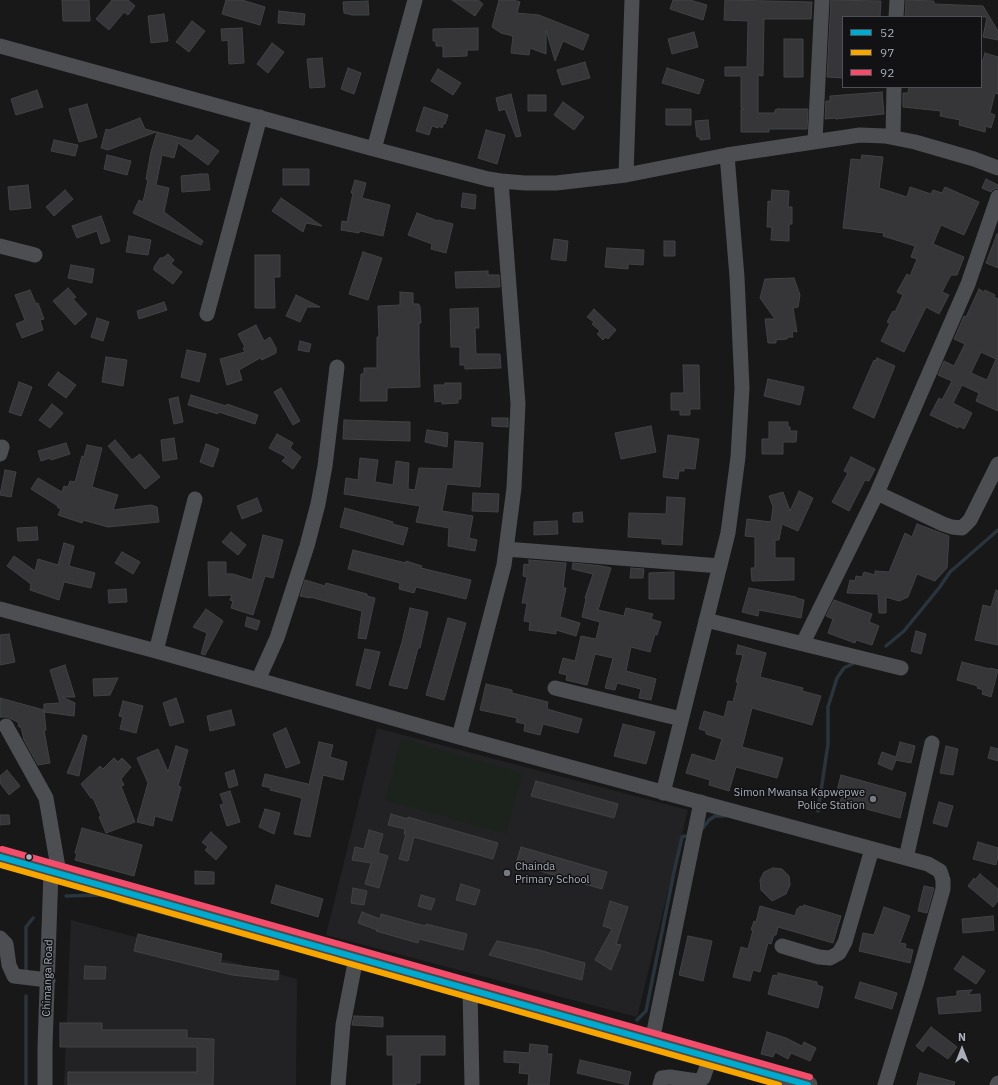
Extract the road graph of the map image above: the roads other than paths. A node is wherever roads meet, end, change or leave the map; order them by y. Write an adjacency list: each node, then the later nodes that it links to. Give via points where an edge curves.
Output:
1 (415, 0): 11 (street)
2 (632, 0): 14 (street)
3 (822, 0): 10 (street)
4 (897, 0): 5 (street)
5 (896, 16)
6 (0, 46): 8 (street)
7 (894, 88): 9 (street)
8 (260, 117): 11 (street); 19 (street)
9 (893, 137): 10 (street, via 860,135); 13 (street)
10 (815, 141): 12 (street)
11 (374, 149): 15 (street)
12 (727, 155): 14 (street); 25 (street, via 737,277 742,388 738,457 728,533)
13 (998, 168)
14 (626, 176): 15 (street, via 556,183)
15 (501, 181): 24 (street, via 518,404 514,488)
16 (998, 198): 22 (street, via 968,284)
17 (0, 246): 18 (street)
18 (35, 255)
19 (207, 314)
20 (337, 367): 31 (street, via 318,504 277,638)
21 (998, 464): 22 (street, via 970,520 962,528 943,524)
22 (877, 493): 28 (street)
23 (195, 499): 29 (street)
24 (506, 549): 25 (street); 35 (street)
25 (720, 566): 27 (street)
26 (0, 609): 29 (street)
27 (706, 620): 28 (street); 33 (street)
28 (803, 643): 30 (street)
29 (156, 651): 31 (street)
30 (901, 668)
31 (258, 680): 35 (street)
32 (555, 688): 33 (street)
33 (681, 719): 37 (street)
34 (6, 726): 42 (street, Chimanga Road, via 46,798)
35 (459, 737): 37 (street)
36 (932, 743): 41 (street)
37 (663, 793): 38 (street)
38 (701, 802): 39 (street); 49 (street)
39 (872, 849): 41 (street); 44 (street, via 845,942 839,953 830,958 819,957)
40 (0, 857): 42 (main road)
41 (906, 858): 57 (street, via 928,864 940,871 943,889 918,981)
42 (55, 872): 45 (main road); 46 (street, Chimanga Road)
43 (0, 938): 46 (street, via 6,944 9,965 14,976)
44 (782, 946)
45 (356, 958): 47 (main road); 52 (street, via 343,1025)
46 (48, 980): 51 (street, Chimanga Road)
47 (470, 990): 48 (street); 49 (main road)
48 (471, 1016): 53 (street, via 464,1034); 54 (street)
49 (652, 1041): 50 (main road)
50 (710, 1058): 55 (street, via 703,1078 697,1081 662,1078); 56 (main road)
51 (45, 1085)
52 (338, 1085)
53 (463, 1085)
54 (472, 1085)
55 (660, 1085)
56 (808, 1085)
57 (885, 1085)

